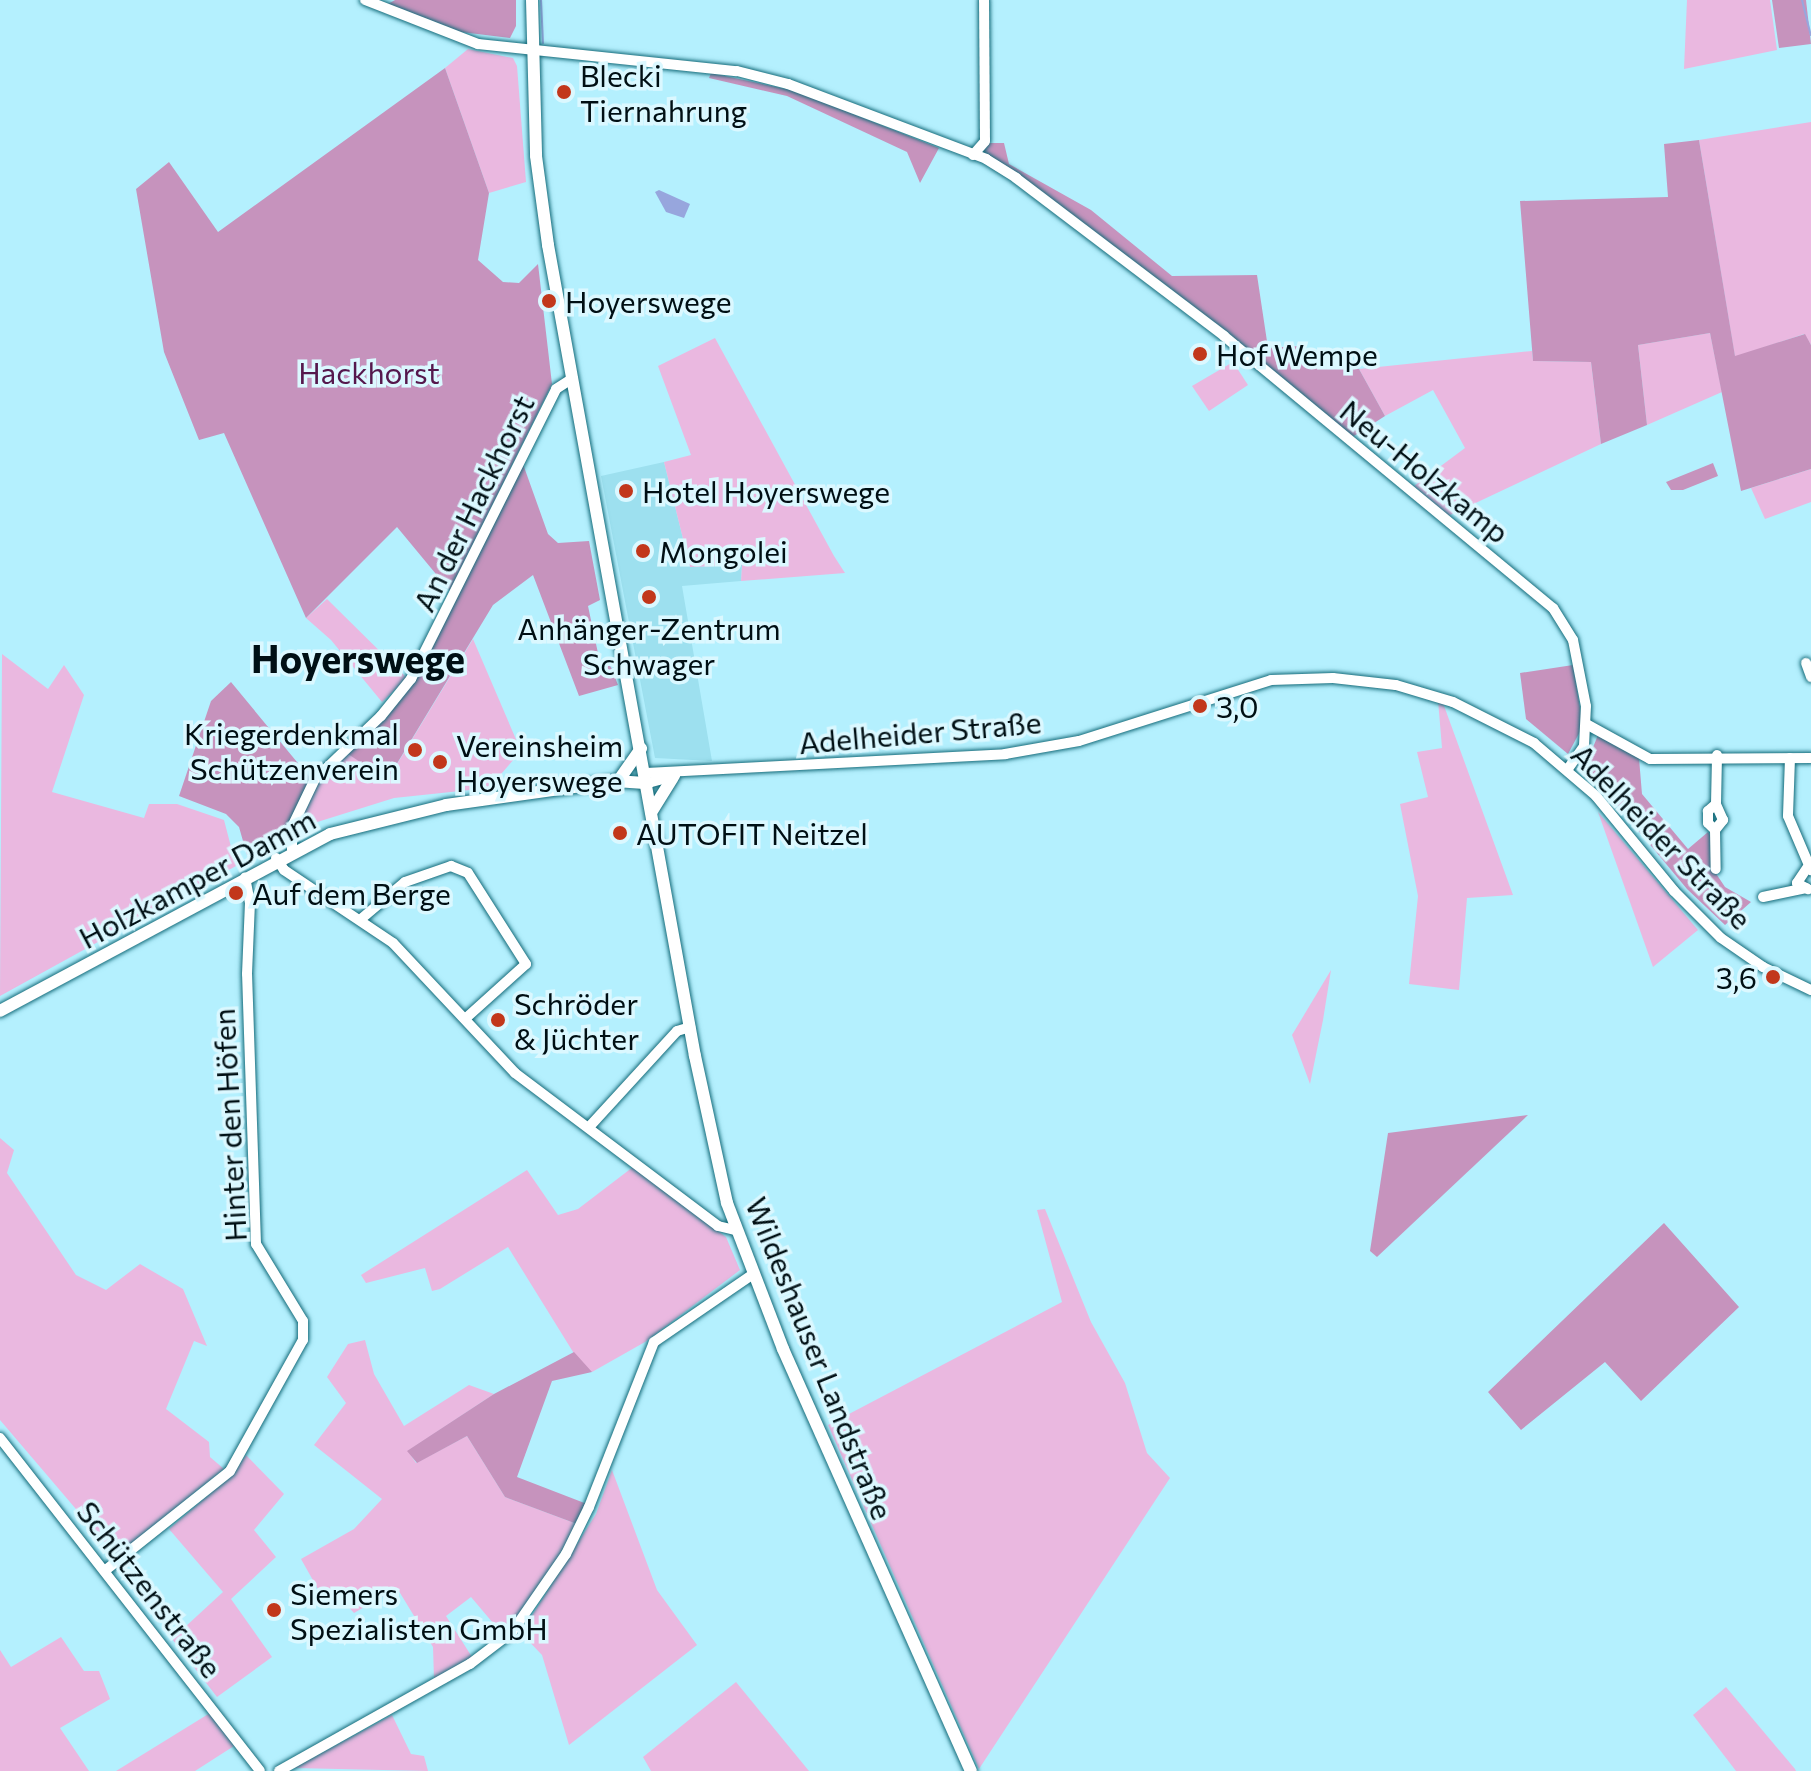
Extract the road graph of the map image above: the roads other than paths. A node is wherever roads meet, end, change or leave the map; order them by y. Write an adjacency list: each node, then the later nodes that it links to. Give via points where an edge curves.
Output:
1 (365, 0): 4 (street, Neu-Holzkamp, via 478,44)
2 (532, 0): 4 (main road, Wildeshauser Landstraße)
3 (984, 0): 5 (street, via 985,141)
4 (532, 51): 5 (street, Neu-Holzkamp, via 737,71 802,88); 6 (main road, Wildeshauser Landstraße, via 536,156)
5 (973, 155): 9 (street, Neu-Holzkamp, via 1016,178 1174,297 1541,596 1573,640)
6 (573, 378): 10 (main road, Wildeshauser Landstraße); 19 (street, An der Hackhorst, via 556,389 411,679 315,779 292,827)
7 (1806, 663): 8 (street)
8 (1811, 677)
9 (1588, 725): 11 (street, via 1650,759); 14 (street, via 1584,746)
10 (641, 748): 16 (main road, Wildeshauser Landstraße); 17 (main road)
11 (1717, 755): 12 (street); 21 (street, via 1716,804 1708,811 1708,823 1715,830)
12 (1790, 758): 13 (street); 22 (street, via 1788,816)
13 (1811, 758)
14 (1568, 769): 15 (street, Adelheider Straße, via 1497,721 1453,702 1396,685 1333,678 1271,680 1079,741 1005,754); 27 (street, Adelheider Straße, via 1721,938 1763,967)
15 (677, 776): 16 (street, Adelheider Straße); 18 (main road)
16 (647, 778): 17 (main road, Holzkamper Damm); 18 (main road, Wildeshauser Landstraße)
17 (619, 779): 19 (main road, Holzkamper Damm, via 417,810)
18 (652, 811): 30 (main road, Wildeshauser Landstraße)
19 (292, 850): 20 (main road, Holzkamper Damm)
20 (276, 858): 23 (main road, Holzkamper Damm); 26 (street, via 284,870)
21 (1716, 869)
22 (1809, 869): 24 (street, via 1797,883)
23 (245, 877): 28 (main road, Holzkamper Damm); 35 (street, Hinter den Höfen, via 250,903 247,974 256,1244 260,1259 303,1321 303,1340 230,1471)
24 (1809, 890): 25 (street)
25 (1763, 897)
26 (361, 919): 29 (street, via 393,943); 29 (street, via 405,882 451,866 468,873 526,964)
27 (1811, 990)
28 (0, 1011)
29 (465, 1019): 31 (street, via 515,1073)
30 (690, 1027): 31 (street, via 677,1031); 32 (main road, Wildeshauser Landstraße)
31 (590, 1126): 32 (street, via 718,1226)
32 (736, 1230): 33 (main road, Wildeshauser Landstraße)
33 (752, 1275): 37 (street, via 654,1342 566,1554 512,1632 470,1664); 38 (main road, Wildeshauser Landstraße)
34 (0, 1438): 35 (street, Schützenstraße)
35 (107, 1569): 36 (street, Schützenstraße)
36 (260, 1771)
37 (279, 1771)
38 (971, 1771)

